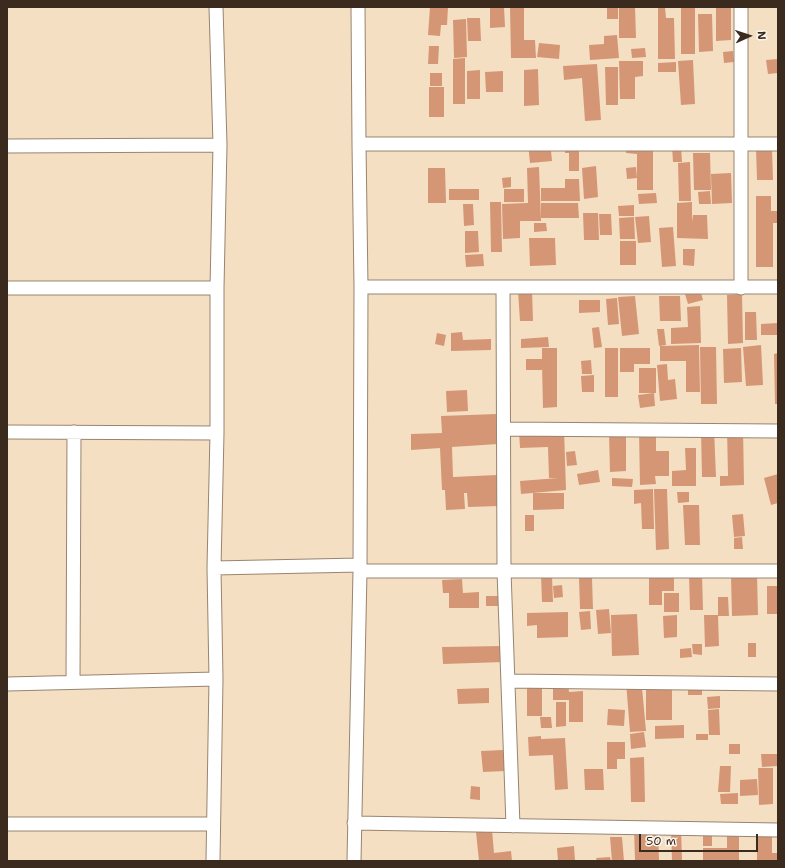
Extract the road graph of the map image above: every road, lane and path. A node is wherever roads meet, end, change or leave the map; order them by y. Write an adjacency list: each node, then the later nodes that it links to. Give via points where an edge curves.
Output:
1 (216, 7): 7 (street)
2 (358, 7): 4 (street)
3 (741, 7): 5 (street)
4 (359, 144): 5 (street); 9 (street)
5 (742, 144): 6 (street); 14 (street)
6 (778, 144)
7 (220, 145): 8 (street); 13 (street)
8 (7, 146)
9 (361, 287): 10 (street); 21 (street)
10 (504, 287): 14 (street); 15 (street)
11 (778, 287): 14 (street)
12 (7, 288): 13 (street)
13 (217, 288): 19 (street)
14 (741, 288)
15 (504, 430): 16 (street); 22 (street)
16 (778, 431)
17 (7, 432): 18 (street)
18 (74, 432): 19 (street); 26 (street)
19 (217, 433): 20 (street)
20 (214, 568): 21 (street); 24 (street)
21 (360, 568): 22 (street); 29 (street)
22 (504, 571): 23 (street); 25 (street)
23 (778, 571)
24 (216, 679): 26 (street); 31 (street)
25 (508, 681): 28 (street); 32 (street)
26 (73, 682): 27 (street)
27 (7, 684)
28 (778, 684)
29 (354, 823): 32 (street); 35 (street)
30 (7, 824): 31 (street)
31 (213, 824): 34 (street)
32 (513, 826): 33 (street)
33 (778, 830)
34 (213, 861)
35 (354, 861)

